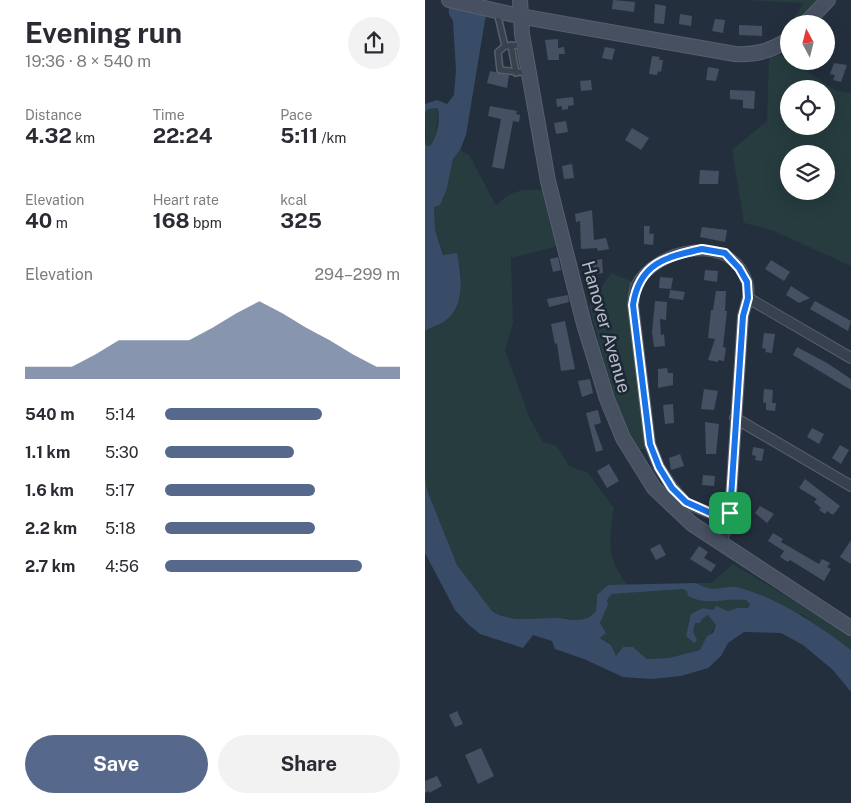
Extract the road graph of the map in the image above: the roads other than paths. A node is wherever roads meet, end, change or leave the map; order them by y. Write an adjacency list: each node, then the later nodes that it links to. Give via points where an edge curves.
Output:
1 (449, 0): 4 (main road)
2 (520, 0): 6 (main road, Hanover Avenue)
3 (828, 0): 5 (main road)
4 (493, 10): 6 (main road); 9 (lane)
5 (814, 15)
6 (519, 16): 7 (main road, via 735,54 761,53); 8 (main road, Hanover Avenue)
7 (780, 44)
8 (517, 45): 9 (lane); 10 (main road, Hanover Avenue)
9 (505, 46): 10 (lane, via 498,52 500,70)
10 (522, 73): 16 (main road, Hanover Avenue, via 584,324 607,399 623,438 654,488 692,524)
11 (748, 298): 12 (street); 13 (street, via 743,316); 15 (street, via 747,282 725,253 702,249 670,256 646,272 635,287 633,305 650,444 659,467 672,488 686,502 715,515)
12 (851, 358)
13 (735, 418): 14 (street); 15 (street)
14 (851, 486)
15 (730, 513): 16 (street)
16 (721, 545): 17 (main road, Hanover Avenue)
17 (851, 628)

